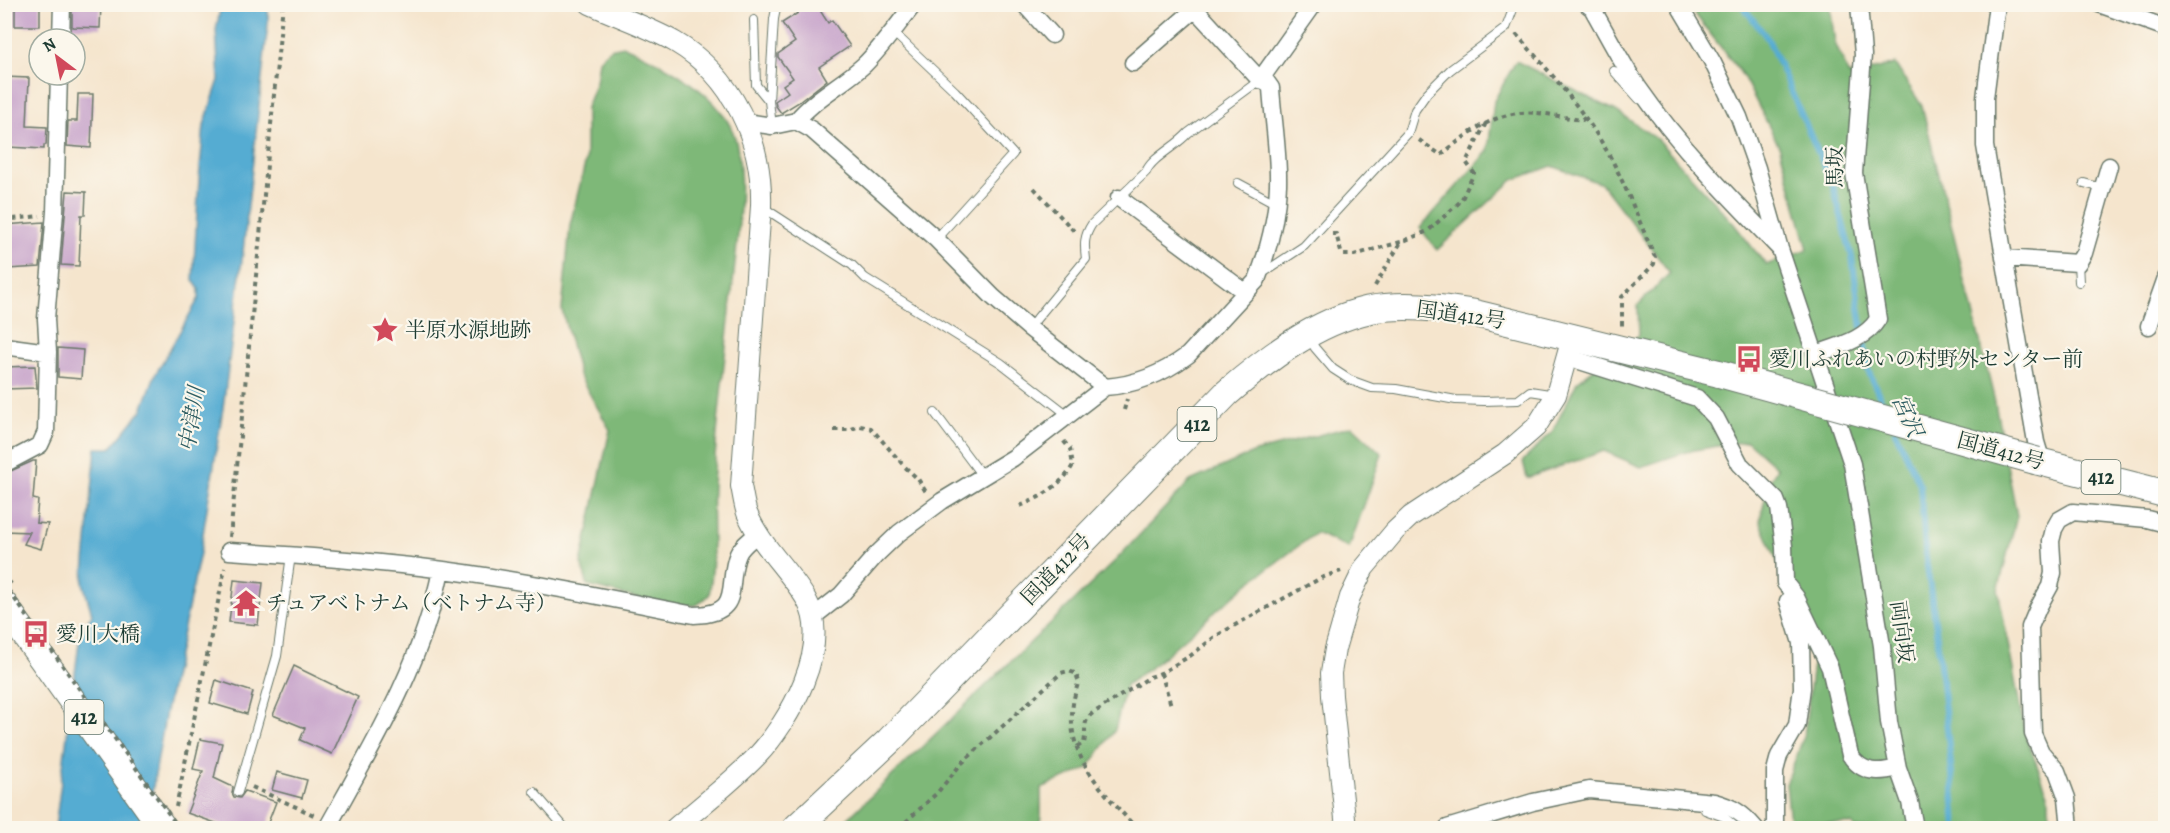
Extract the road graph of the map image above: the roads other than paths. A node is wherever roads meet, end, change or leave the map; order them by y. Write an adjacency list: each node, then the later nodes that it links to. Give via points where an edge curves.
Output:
1 (62, 4): 14 (street)
2 (590, 4): 25 (street, via 680,46 720,82)
3 (777, 4): 23 (lane)
4 (914, 4): 16 (street)
5 (1314, 4): 20 (street)
6 (1515, 4): 38 (lane, via 1506,28 1450,70 1427,93 1415,110 1408,133 1304,246 1266,272)
7 (1587, 4): 22 (street)
8 (1678, 4): 35 (street, 両向坂, via 1712,61 1738,117)
9 (1859, 4): 48 (street, 馬坂, via 1863,55 1854,172 1878,319 1873,327 1847,343)
10 (1998, 4): 36 (street, via 1985,98 1985,146)
11 (2099, 4): 15 (street)
12 (1033, 8): 17 (street)
13 (754, 20): 23 (lane, via 756,85)
14 (61, 27)
15 (2166, 28)
16 (892, 30): 24 (street, via 865,63); 34 (lane, via 1013,154)
17 (1052, 35)
18 (1133, 63): 20 (street, via 1195,9)
19 (1614, 71): 22 (lane, via 1638,100)
20 (1260, 80): 31 (lane, via 1148,166); 32 (street, via 1271,88 1278,186)
21 (60, 87): 47 (street, via 46,319)
22 (1647, 99): 35 (street, via 1675,137)
23 (769, 101): 26 (lane)
24 (796, 120): 26 (street); 34 (street)
25 (746, 122): 26 (street); 33 (street, via 760,170)
26 (772, 126)
27 (2109, 166): 30 (street)
28 (1238, 183): 32 (lane)
29 (2084, 183): 30 (lane)
30 (2102, 188): 37 (street)
31 (1119, 198): 41 (street); 43 (lane, via 1087,231 1086,258)
32 (1275, 203): 38 (street)
33 (761, 206): 52 (lane, via 1001,363); 58 (street, via 741,486 747,513)
34 (936, 239): 43 (street)
35 (1780, 249): 48 (street, 両向坂)
36 (2004, 258): 37 (street); 53 (street)
37 (2078, 263): 40 (lane)
38 (1262, 270): 41 (street)
39 (2166, 278): 42 (street, via 2149,302)
40 (2079, 282)
41 (1245, 292): 49 (street, via 1177,363 1146,379)
42 (2150, 326)
43 (1029, 328): 49 (street)
44 (1308, 335): 46 (highway, 国道412号 / 412, via 1341,318 1369,310 1438,308 1473,313); 50 (lane, via 1333,369 1372,388 1456,400 1518,400 1530,392); 73 (highway, 国道412号 / 412, via 1277,353 1227,393 889,741)
45 (4, 346): 47 (street)
46 (1569, 347): 50 (street); 53 (highway, 国道412号 / 412, bridge, via 1623,350); 62 (street, via 1697,398 1716,418 1740,464 1776,500)
47 (48, 352): 54 (street, via 43,440)
48 (1816, 354): 65 (street, 両向坂, via 1857,483)
49 (1105, 387): 52 (street)
50 (1556, 394): 74 (street, via 1536,427 1522,441 1411,516 1379,549 1350,597 1331,673)
51 (934, 413): 55 (lane)
52 (1068, 415): 55 (street)
53 (2040, 461): 56 (highway, 国道412号 / 412)
54 (4, 464)
55 (984, 478): 64 (street, via 935,506 892,540 841,595)
56 (2163, 490)
57 (2166, 524): 80 (street, via 2073,512 2059,520 2054,529 2050,586 2030,627 2033,734 2041,752 2057,771 2067,798)
58 (758, 533): 61 (street, via 737,557 732,596 720,610 707,615); 64 (street, via 796,582)
59 (229, 551): 60 (street)
60 (291, 555): 61 (street); 66 (lane, via 277,656)
61 (441, 570): 69 (street, via 429,623 409,675)
62 (1785, 583): 65 (street, via 1796,597 1830,668 1850,755 1863,769 1876,772); 78 (street, via 1801,644 1802,688 1797,725 1775,771)
63 (4, 605): 70 (highway, 412)
64 (813, 617): 72 (street, via 814,645 808,671 775,733 757,756)
65 (1898, 768): 79 (street, 両向坂)
66 (238, 792)
67 (534, 792): 71 (lane)
68 (1704, 801): 75 (street, via 1589,790); 76 (lane, via 1705,810 1724,817); 77 (street, via 1744,814)
69 (329, 826)
70 (163, 828)
71 (564, 828)
72 (675, 828)
73 (796, 828)
74 (1346, 828)
75 (1447, 828)
76 (1737, 828)
77 (1755, 828)
78 (1773, 828)
79 (1915, 828)
80 (2070, 828)

